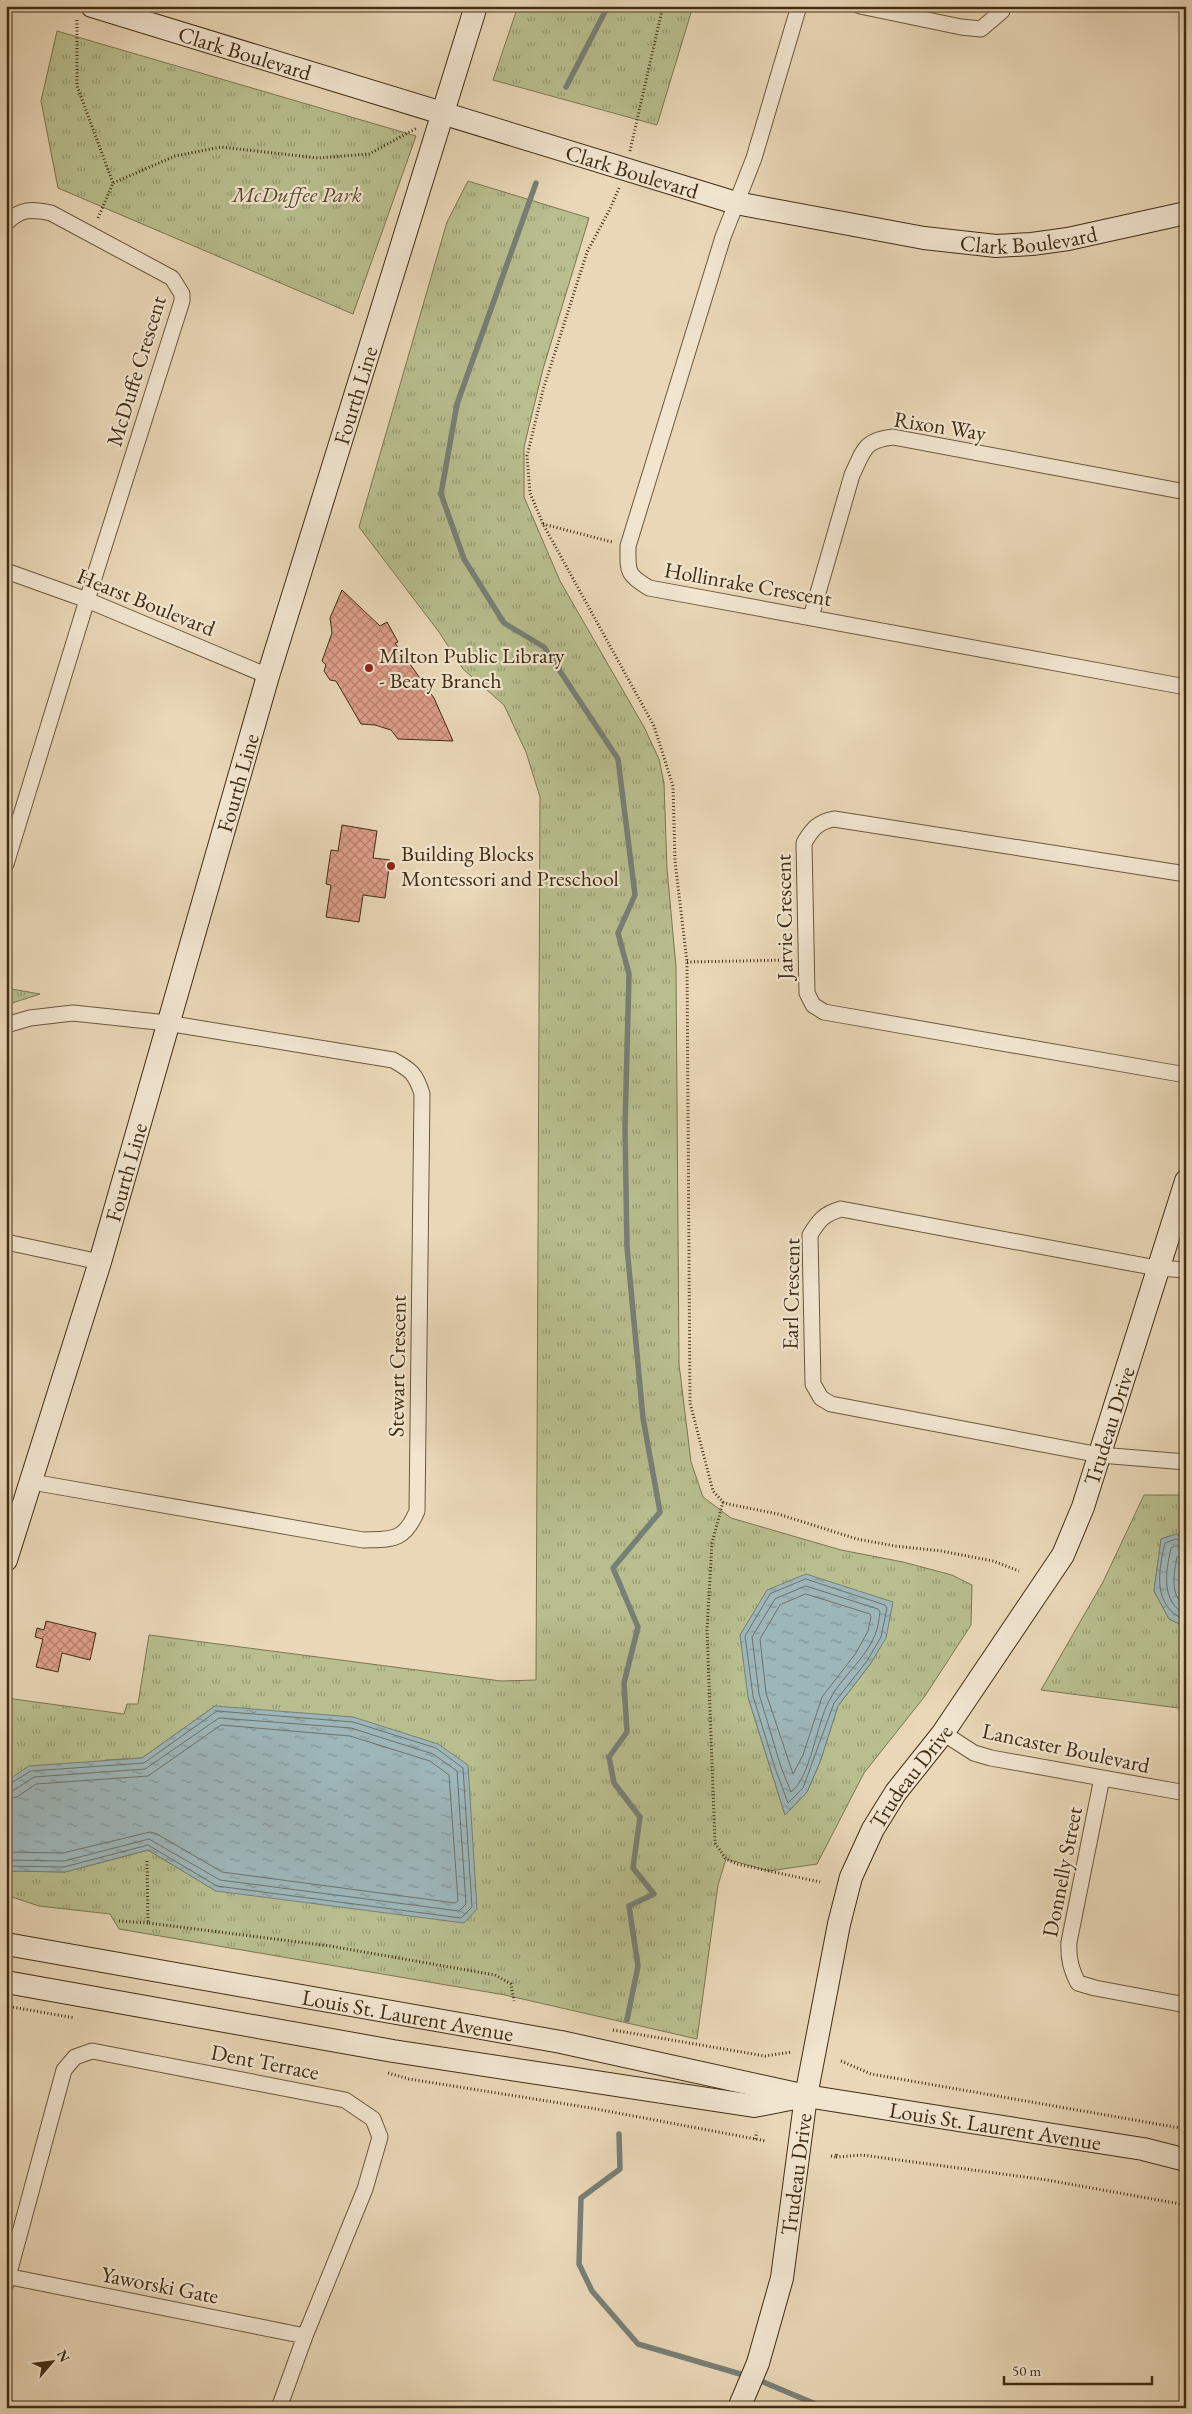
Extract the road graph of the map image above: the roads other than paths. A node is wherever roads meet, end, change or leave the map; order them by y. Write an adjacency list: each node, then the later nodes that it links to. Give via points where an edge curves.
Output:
1 (476, 6): 6 (main road, Fourth Line)
2 (799, 6): 7 (street, Hollinrake Crescent, via 754,158)
3 (860, 6): 4 (street, via 981,29)
4 (1004, 6)
5 (85, 11): 6 (main road, Clark Boulevard)
6 (443, 113): 7 (main road, Clark Boulevard); 14 (main road, Fourth Line)
7 (736, 202): 8 (main road, Clark Boulevard, via 924,238 996,246 1068,239); 13 (street, Hollinrake Crescent, via 628,546 628,566 632,577 649,588)
8 (1186, 213)
9 (6, 223): 12 (street, McDuffe Crescent, via 15,214 34,209 51,214 172,278 179,286 182,302)
10 (1186, 492): 13 (street, Rixon Way, via 893,437 877,438 862,453 852,475)
11 (6, 571): 12 (street, Hearst Boulevard)
12 (87, 600): 14 (street, Hearst Boulevard); 16 (street, McDuffe Crescent)
13 (811, 617): 15 (street, Hollinrake Crescent)
14 (268, 676): 18 (main road, Fourth Line)
15 (1186, 687)
16 (6, 864)
17 (1186, 874): 20 (street, Jarvie Crescent, via 834,819 822,821 804,843 807,993 824,1012)
18 (167, 1023): 19 (street, Stewart Crescent, via 73,1013 30,1018); 23 (main road, Fourth Line); 28 (street, Stewart Crescent, via 393,1060 417,1078 422,1101 417,1511 412,1523 398,1537 363,1540)
19 (6, 1025)
20 (1186, 1075)
21 (1186, 1181): 24 (main road, Trudeau Drive)
22 (6, 1242): 23 (street)
23 (100, 1262): 28 (main road, Fourth Line)
24 (1157, 1268): 25 (street, Earl Crescent); 26 (main road, Trudeau Drive); 26 (street, Earl Crescent, via 841,1209 819,1220 810,1235 813,1384 821,1398 831,1404)
25 (1186, 1270)
26 (1100, 1455): 27 (street, Earl Crescent); 30 (main road, Trudeau Drive, via 1063,1555)
27 (1186, 1462)
28 (32, 1482): 29 (main road, Fourth Line)
29 (6, 1560)
30 (943, 1733): 31 (street, Lancaster Boulevard, via 974,1753 991,1758); 36 (main road, Trudeau Drive, via 896,1792 873,1829 852,1876 839,1924)
31 (1102, 1778): 32 (street, Lancaster Boulevard); 35 (street, Donnelly Street, via 1069,1942 1071,1969 1078,1983)
32 (1186, 1793)
33 (6, 1944): 36 (main road, Louis St. Laurent Avenue, via 561,2042)
34 (6, 1982): 36 (main road, Louis St. Laurent Avenue, via 393,2051 754,2106)
35 (1186, 2005)
36 (806, 2096): 37 (main road, Louis St. Laurent Avenue, via 1143,2150); 41 (main road, Trudeau Drive, via 782,2278 758,2362)
37 (1186, 2160)
38 (7, 2279): 39 (street, Yaworski Gate); 39 (street, Dent Terrace, via 64,2070 75,2058 92,2050 346,2100 373,2119 380,2137 366,2188)
39 (305, 2336): 40 (street, Dent Terrace)
40 (279, 2408)
41 (739, 2408)

